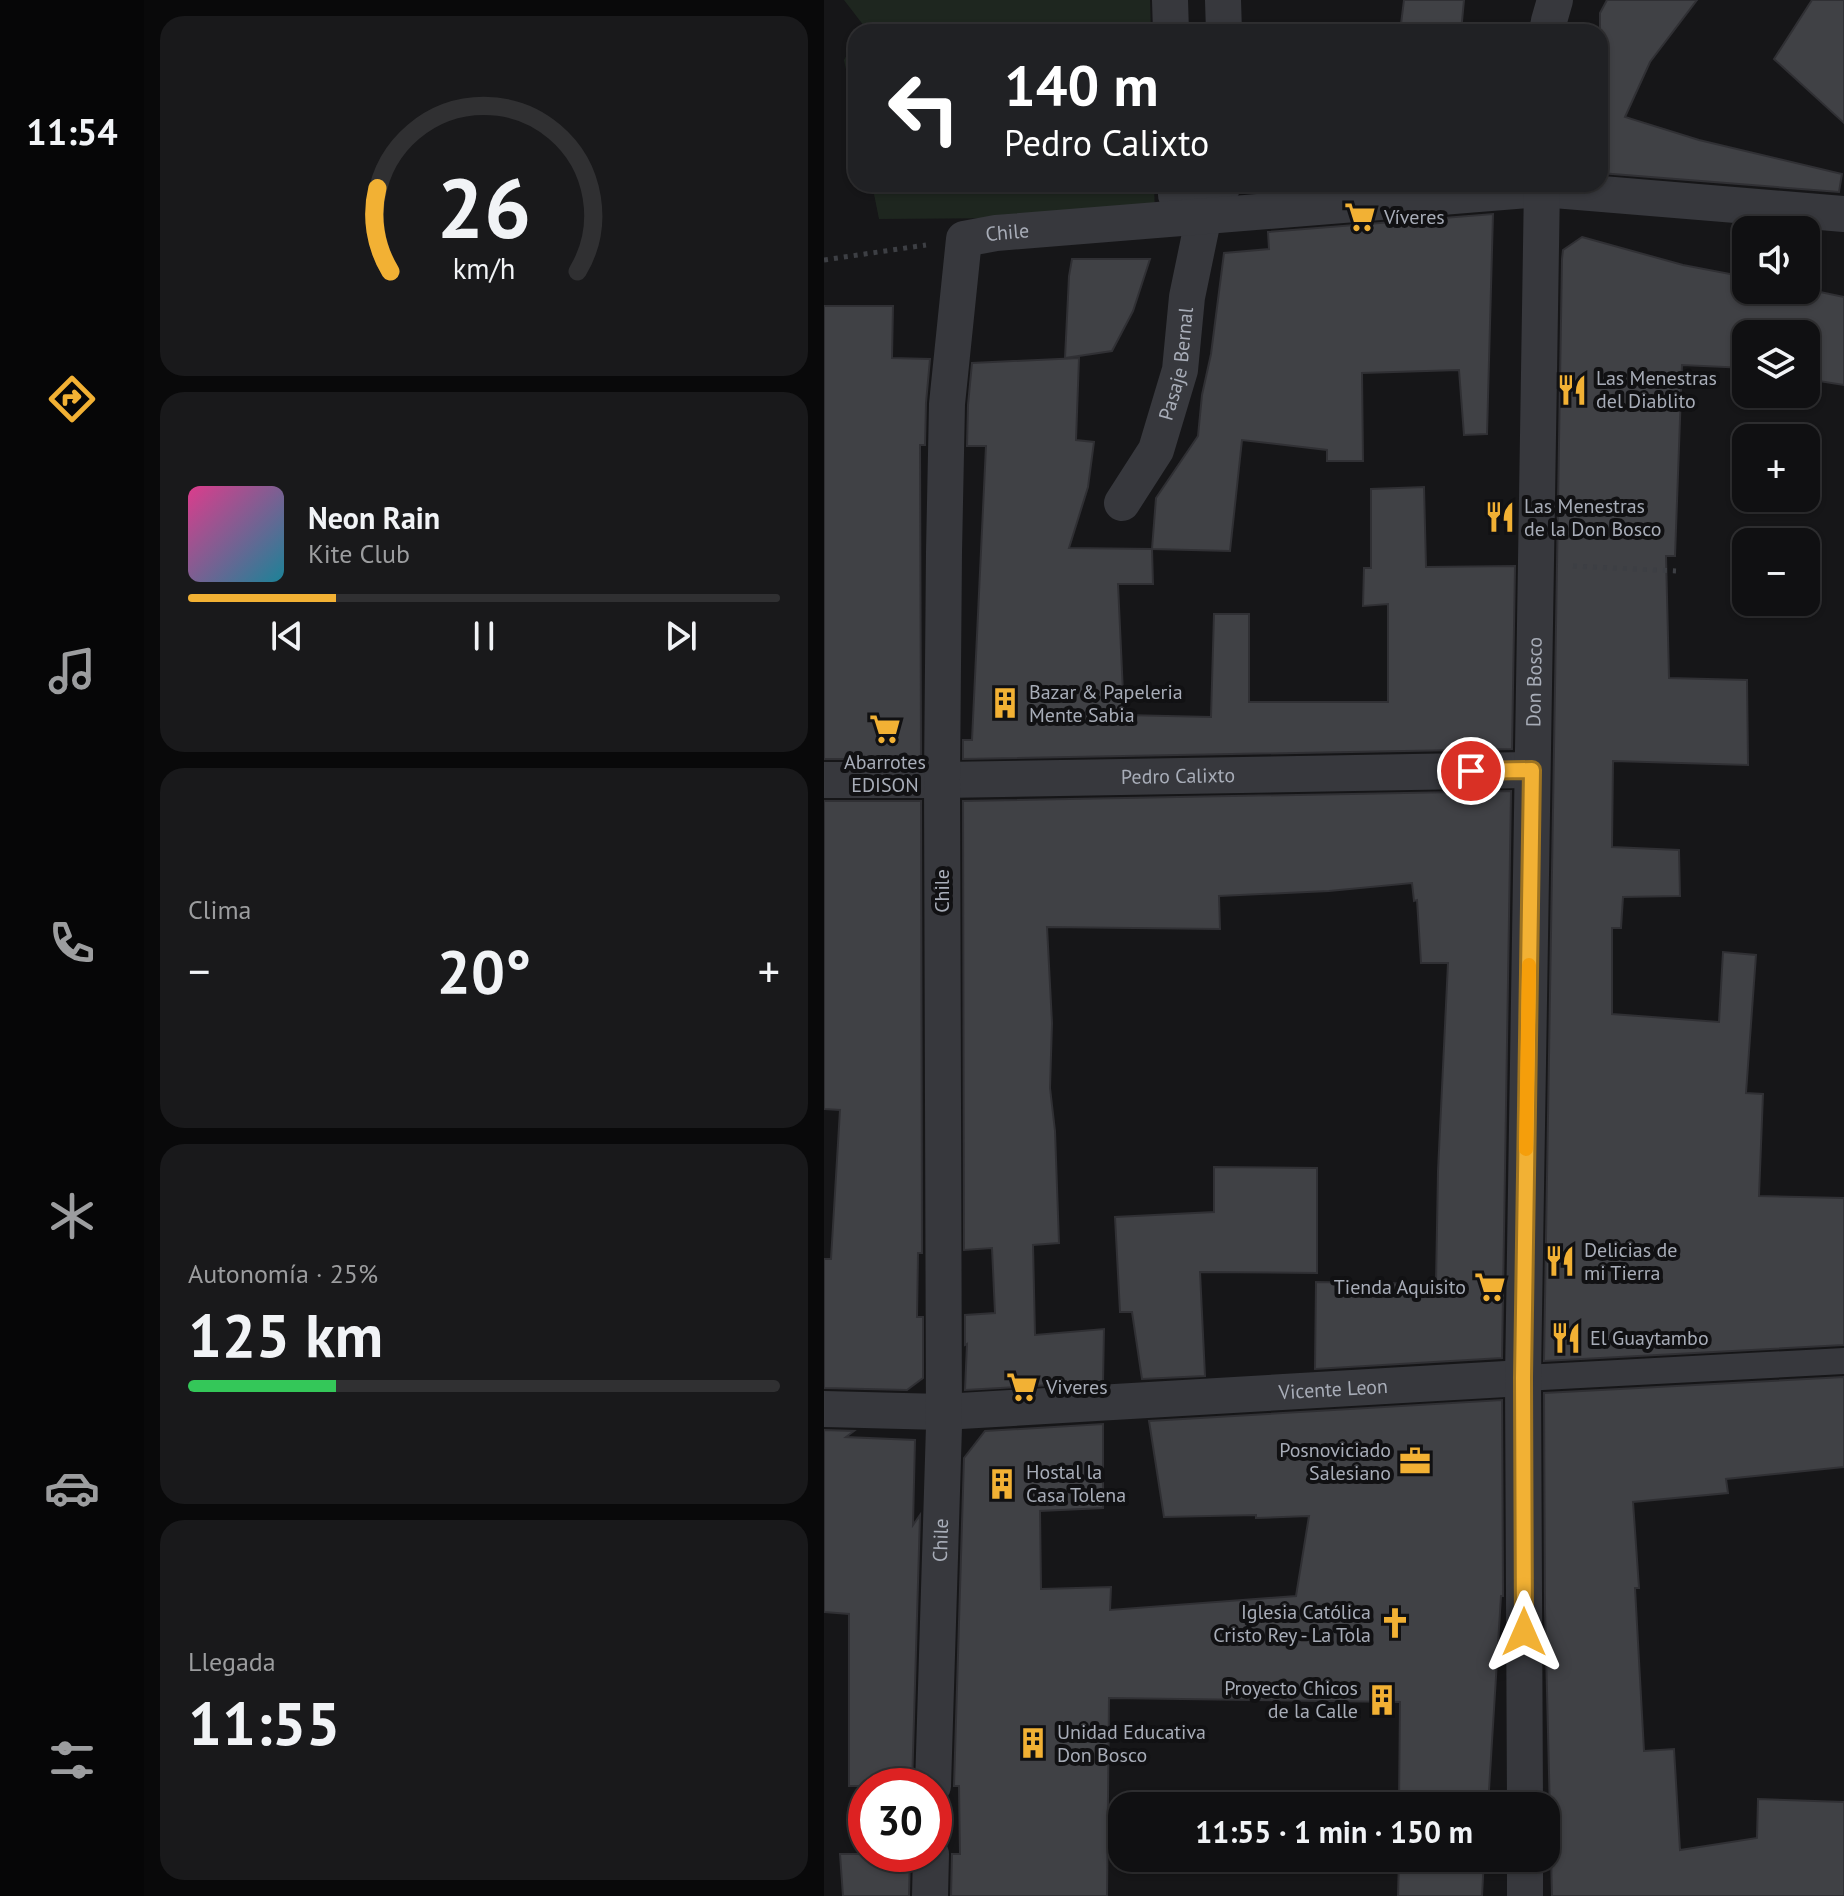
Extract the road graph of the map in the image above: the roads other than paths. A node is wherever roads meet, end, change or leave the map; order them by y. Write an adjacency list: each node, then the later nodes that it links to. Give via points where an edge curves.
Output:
1 (1170, 0): 4 (street)
2 (1223, 0): 5 (street)
3 (1555, 0): 6 (street)
4 (1171, 24)
5 (1224, 24)
6 (1548, 24)
7 (1176, 192): 13 (street)
8 (1219, 192): 13 (street)
9 (1472, 192): 13 (street, Chile)
10 (1542, 192): 15 (street, Don Bosco)
11 (1607, 192): 12 (street, Chile)
12 (1844, 214)
13 (1204, 215): 14 (street, Pasaje Bernal, via 1187,297 1180,370 1156,450); 17 (street, Chile, via 964,239 947,404)
14 (1122, 503)
15 (1532, 770): 17 (street, Pedro Calixto); 19 (street, Don Bosco)
16 (824, 780): 17 (street, Pedro Calixto)
17 (942, 780): 21 (street, Chile)
18 (1844, 1361): 19 (street, Vicente Leon)
19 (1523, 1378): 21 (street, Vicente Leon); 23 (street, Don Bosco)
20 (824, 1409): 21 (street, Vicente Leon)
21 (943, 1412): 22 (street, Chile)
22 (933, 1768)
23 (1525, 1792)
24 (931, 1872): 26 (street)
25 (1525, 1872): 27 (street)
26 (930, 1896)
27 (1525, 1896)

